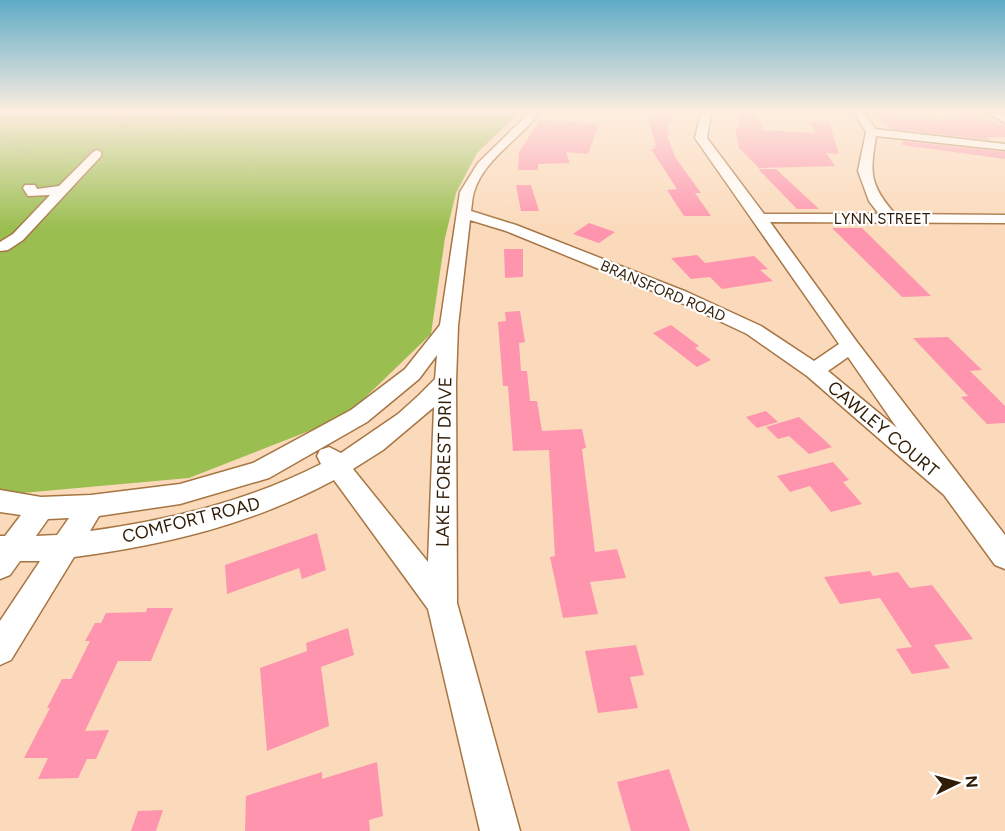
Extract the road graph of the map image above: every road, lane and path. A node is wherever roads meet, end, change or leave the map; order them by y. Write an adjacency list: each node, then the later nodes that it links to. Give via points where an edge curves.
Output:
1 (25, 152): 6 (path, via 34,158)
2 (99, 152): 6 (path)
3 (497, 152): 9 (street, LAKE FOREST DRIVE, via 482,166 467,192)
4 (710, 152): 10 (street)
5 (867, 152): 11 (street, via 864,171 876,201)
6 (97, 154): 8 (street)
7 (30, 188): 8 (street, via 33,193)
8 (63, 190): 13 (street, via 18,237)
9 (463, 213): 14 (street, LAKE FOREST DRIVE); 16 (street, BRANSFORD ROAD, via 511,228 681,296 754,330)
10 (760, 218): 11 (street, LYNN STREET); 15 (street)
11 (891, 219): 12 (street, LYNN STREET)
12 (1003, 220)
13 (1, 239)
14 (449, 326): 17 (street, LAKE FOREST DRIVE); 18 (street, COMFORT ROAD, via 412,374 359,416)
15 (850, 346): 16 (street); 20 (street)
16 (814, 370): 20 (street, CAWLEY COURT)
17 (445, 381): 19 (street, COMFORT ROAD, via 409,419); 27 (street, LAKE FOREST DRIVE)
18 (315, 442): 19 (street); 22 (street, COMFORT ROAD, via 260,471 180,494)
19 (338, 466): 24 (street, COMFORT ROAD, via 272,500 232,514 157,532); 27 (street)
20 (952, 488): 26 (street)
21 (0, 501): 23 (street, COMFORT ROAD)
22 (91, 506): 23 (street, COMFORT ROAD); 24 (street)
23 (41, 508): 25 (street)
24 (64, 547): 25 (street, COMFORT ROAD); 28 (street)
25 (4, 554)
26 (1005, 556)
27 (441, 603): 29 (street, LAKE FOREST DRIVE)
28 (0, 649)
29 (500, 831)

